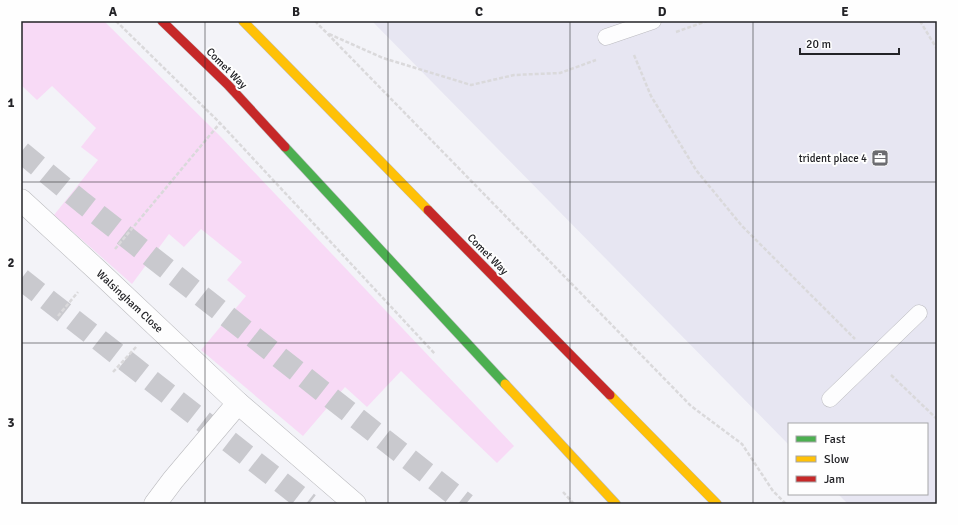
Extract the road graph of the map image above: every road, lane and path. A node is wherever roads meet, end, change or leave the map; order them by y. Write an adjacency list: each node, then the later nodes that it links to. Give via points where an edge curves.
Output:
1 (116, 21): 12 (path)
2 (162, 21): 27 (main road, Comet Way, via 228,85)
3 (243, 21): 28 (main road, Comet Way)
4 (316, 21): 8 (path)
5 (653, 21): 7 (lane)
6 (920, 21): 10 (path)
7 (624, 31): 9 (lane); 18 (path, via 651,96 696,170 742,226)
8 (327, 33): 11 (path, via 383,58 471,85); 29 (path, via 691,406 742,444 773,491)
9 (606, 37)
10 (937, 49)
11 (514, 75)
12 (220, 123): 14 (path); 17 (path)
13 (21, 200): 14 (street, Walsingham Close)
14 (97, 270): 16 (street, Walsingham Close)
15 (919, 313): 18 (lane)
16 (156, 325): 19 (path); 21 (street, Walsingham Close)
17 (439, 358)
18 (873, 358): 20 (lane); 22 (path)
19 (113, 372)
20 (830, 399)
21 (238, 403): 24 (street); 25 (street, Walsingham Close)
22 (937, 419)
23 (559, 488): 26 (path)
24 (155, 504)
25 (355, 504)
26 (574, 504)
27 (616, 504)
28 (717, 504)
29 (786, 504)

